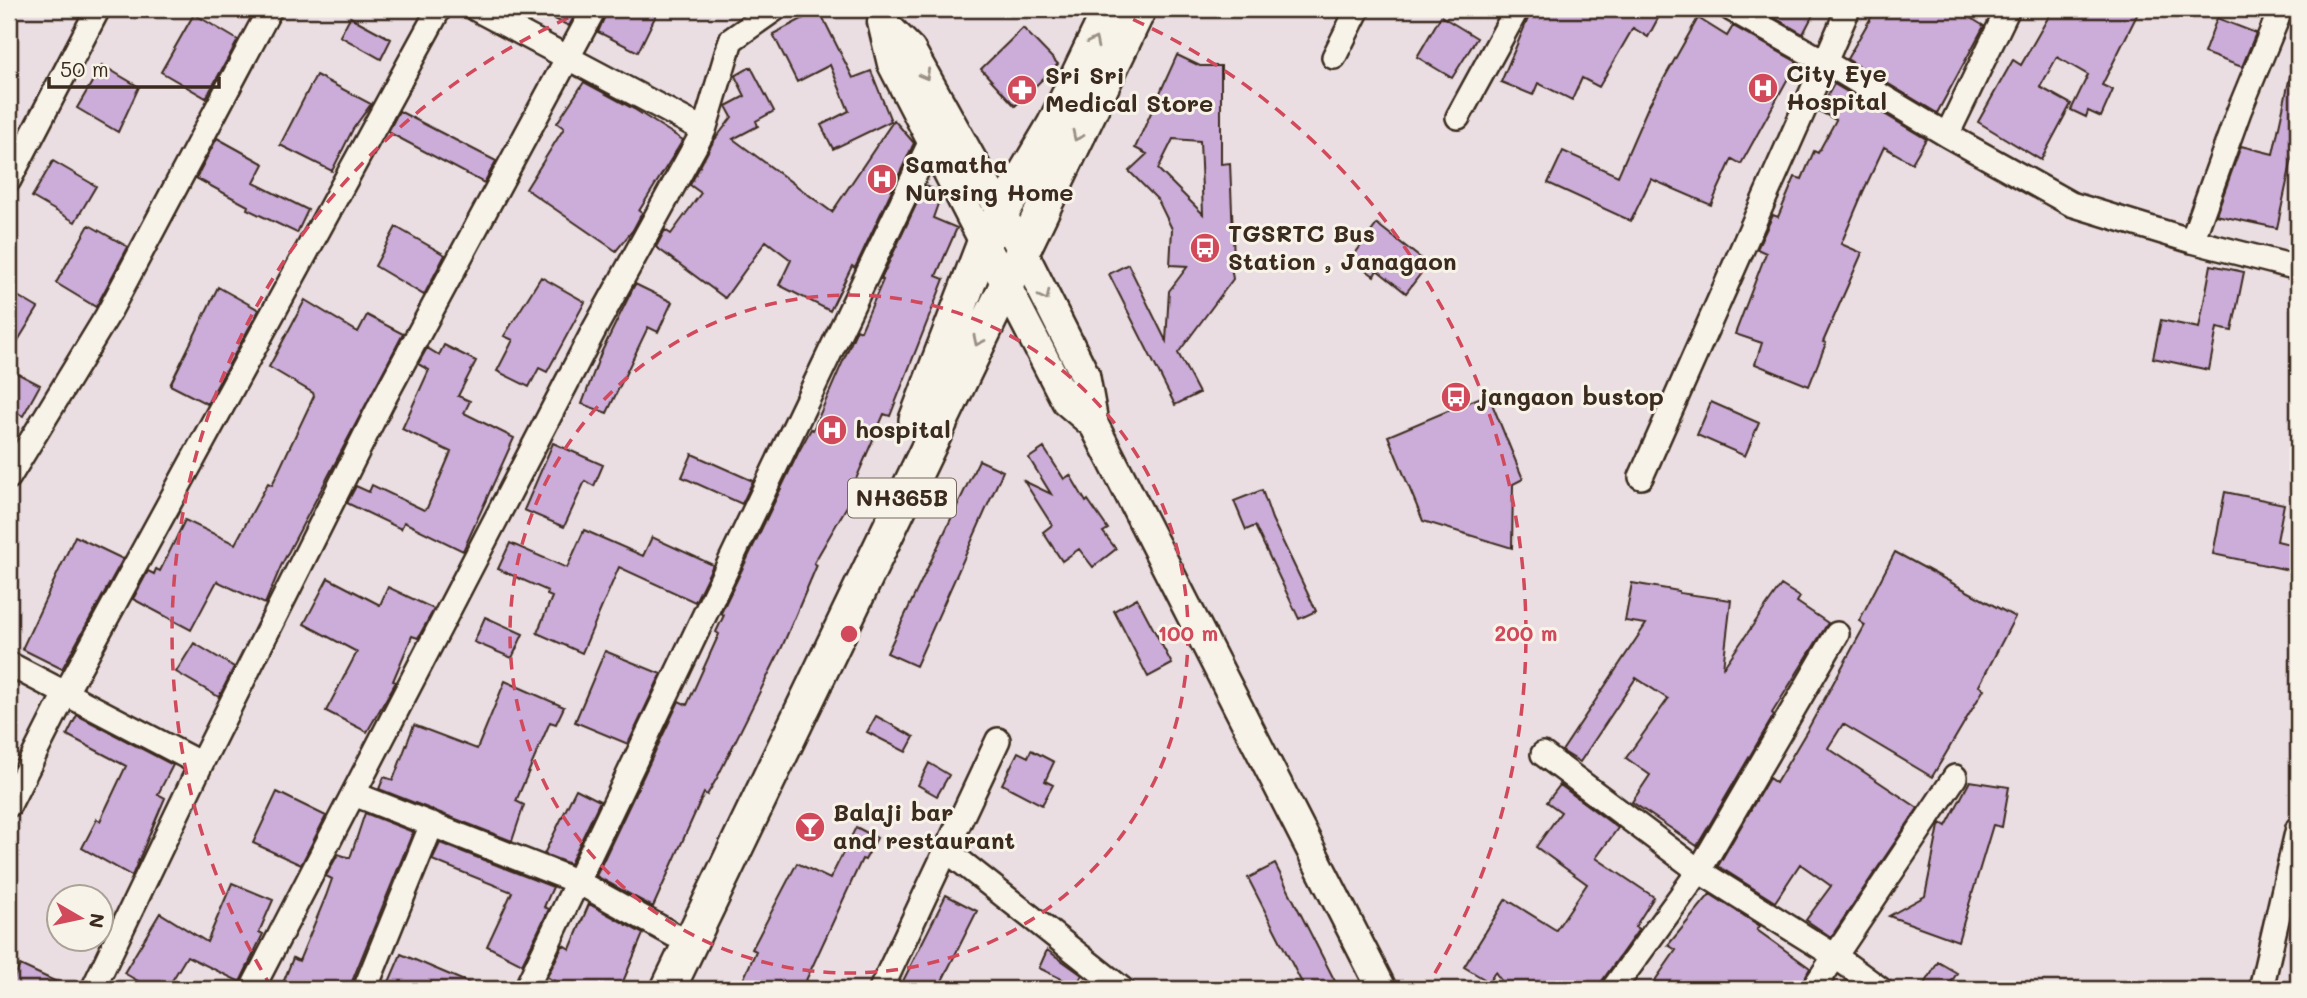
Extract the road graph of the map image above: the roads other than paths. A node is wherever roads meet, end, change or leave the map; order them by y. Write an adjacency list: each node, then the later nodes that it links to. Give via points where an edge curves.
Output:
1 (99, 9): 23 (street)
2 (270, 9): 32 (street, via 107,316)
3 (439, 9): 36 (street)
4 (475, 9): 16 (street)
5 (594, 9): 16 (street)
6 (775, 9): 20 (street, via 731,40)
7 (1110, 9): 25 (highway, NH365B, one-way to 7, via 1054,125)
8 (1139, 9): 28 (highway, NH365B, one-way to 28)
9 (1358, 9): 17 (street)
10 (1517, 9): 19 (street)
11 (1731, 9): 18 (street)
12 (1848, 9): 18 (street)
13 (2008, 9): 21 (street)
14 (2281, 9): 26 (street)
15 (879, 15): 22 (main road, via 892,64); 25 (main road, one-way to 25, via 911,50)
16 (566, 56): 20 (street); 39 (street, via 382,402)
17 (1334, 57)
18 (1825, 62): 21 (street); 33 (street)
19 (1458, 117)
20 (704, 130): 41 (street, via 594,330)
21 (1947, 135): 26 (street, via 2071,204)
22 (931, 141): 27 (main road); 47 (street)
23 (17, 144): 24 (street)
24 (9, 180)
25 (1002, 213): 27 (highway, NH365B); 28 (main road)
26 (2192, 241): 29 (street)
27 (984, 243): 30 (main road); 48 (highway, NH365B, via 930,389)
28 (1022, 250): 30 (highway, NH365B); 31 (main road, one-way to 31, via 1085,375)
29 (2298, 268)
30 (1005, 284): 31 (main road, via 1066,401); 55 (highway, NH365B, one-way to 55)
31 (1094, 425): 58 (main road)
32 (9, 477)
33 (1641, 477)
34 (1837, 634): 46 (street)
35 (9, 664): 36 (street)
36 (65, 694): 39 (street); 42 (street)
37 (998, 740): 45 (street)
38 (1543, 754): 46 (street)
39 (201, 764): 50 (street)
40 (1955, 777): 49 (street)
41 (354, 794): 43 (street); 51 (street)
42 (9, 805)
43 (432, 824): 47 (street); 52 (street)
44 (2298, 828): 62 (street)
45 (945, 849): 56 (street); 57 (street)
46 (1699, 872): 49 (street); 59 (street)
47 (578, 882): 48 (street); 53 (street)
48 (674, 934): 54 (highway, NH365B)
49 (1835, 956): 60 (street); 61 (street)
50 (93, 989)
51 (252, 989)
52 (365, 989)
53 (526, 989)
54 (648, 989)
55 (668, 989)
56 (881, 989)
57 (1122, 989)
58 (1382, 989)
59 (1613, 989)
60 (1813, 989)
61 (1880, 989)
62 (2261, 989)

